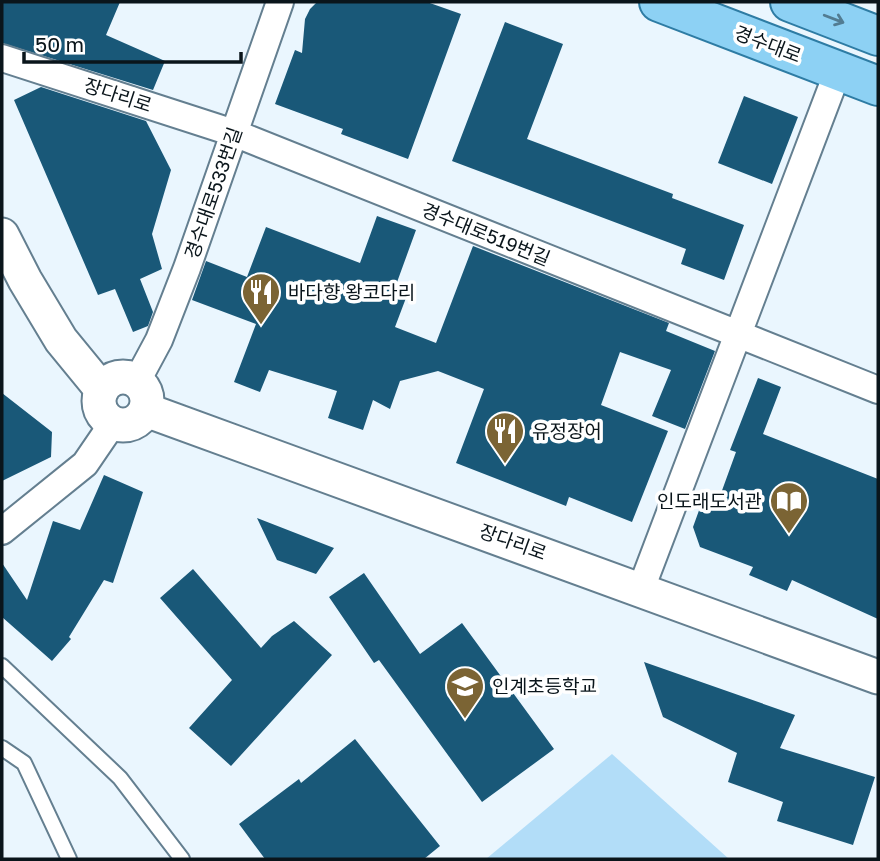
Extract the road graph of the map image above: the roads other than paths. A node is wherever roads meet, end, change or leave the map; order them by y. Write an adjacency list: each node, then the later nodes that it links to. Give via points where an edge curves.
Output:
1 (280, 2): 8 (street, 경수대로533번길)
2 (659, 2): 6 (main road, 경수대로)
3 (790, 2): 4 (main road, one-way to 4)
4 (878, 36)
5 (2, 58): 8 (street, 장다리로)
6 (838, 71): 7 (main road, 경수대로); 10 (street)
7 (878, 86)
8 (234, 133): 10 (street, 경수대로519번길); 13 (street, 경수대로533번길)
9 (2, 235): 11 (street, via 61,340)
10 (738, 334): 12 (street, 경수대로519번길); 16 (street)
11 (102, 390): 13 (street, via 114,379 130,377); 14 (street, via 99,405)
12 (878, 390)
13 (142, 396): 14 (street, via 135,423); 16 (street, 장다리로)
14 (113, 423): 15 (street, via 85,464)
15 (2, 531)
16 (641, 589): 18 (street, 장다리로)
17 (2, 666): 21 (lane, via 120,778)
18 (878, 677)
19 (2, 748): 20 (lane, via 24,763)
20 (69, 859)
21 (182, 859)

